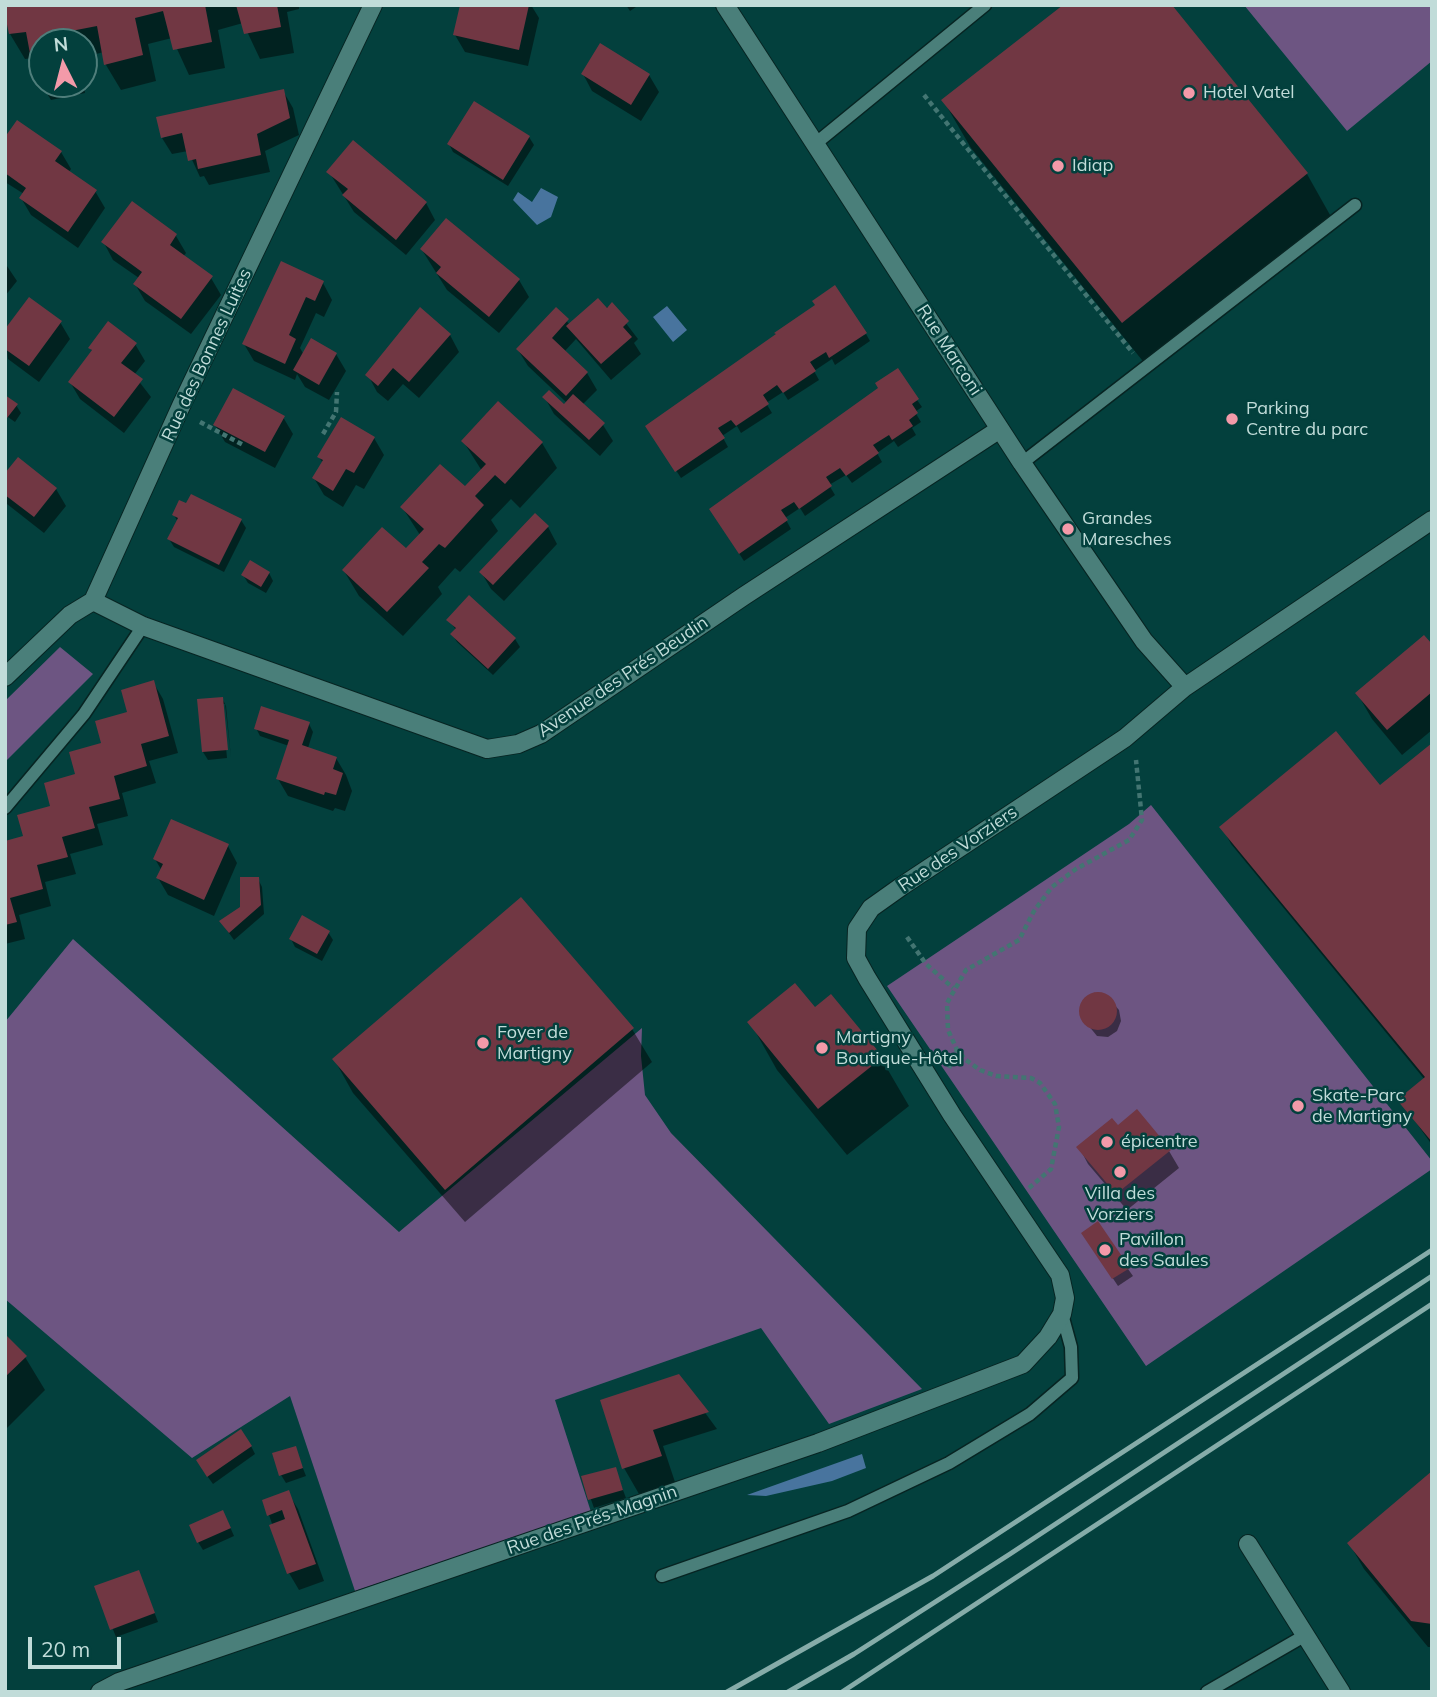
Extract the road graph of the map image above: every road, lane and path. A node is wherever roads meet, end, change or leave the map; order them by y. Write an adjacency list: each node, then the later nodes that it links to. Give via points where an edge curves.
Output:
1 (373, 5): 9 (street, Rue des Bonnes Luites)
2 (725, 5): 5 (street, Rue Marconi)
3 (985, 5): 5 (lane)
4 (925, 95): 7 (path)
5 (814, 144): 10 (street, Rue Marconi)
6 (1355, 205): 7 (lane)
7 (1146, 370): 13 (lane)
8 (337, 393): 11 (path, via 336,412)
9 (181, 406): 12 (path, via 200,414 203,426); 15 (street, Rue des Bonnes Luites)
10 (1000, 429): 13 (street, Rue Marconi); 16 (street, Avenue des Prés Beudin, via 541,734 517,744 487,749)
11 (323, 434)
12 (245, 446)
13 (1022, 463): 18 (street, Rue Marconi, via 1144,641)
14 (1432, 520): 18 (street, Rue des Vorziers)
15 (93, 601): 16 (street, Avenue des Prés Beudin); 17 (street, via 70,615)
16 (143, 626): 20 (lane, via 84,714)
17 (5, 677)
18 (1185, 687): 23 (street, Rue des Vorziers, via 1125,738 871,908 857,929 856,958 867,978)
19 (1135, 749): 22 (path, via 1142,820 1129,840 1052,887 1019,940 979,960)
20 (5, 808)
21 (906, 937): 22 (path, via 926,964)
22 (953, 988): 23 (path, via 947,1016 957,1050 980,1070 1031,1078 1055,1104 1059,1127 1051,1169)
23 (1010, 1200): 24 (street, Rue des Vorziers, via 1060,1275 1065,1298)
24 (1062, 1314): 26 (lane, via 1071,1347 1072,1378 1030,1414 950,1462 848,1511); 28 (street, Rue des Prés-Magnin, via 1023,1364 818,1443)
25 (1248, 1544): 27 (street)
26 (662, 1576)
27 (1304, 1636): 29 (lane); 30 (street)
28 (100, 1692)
29 (1207, 1692)
30 (1341, 1692)

